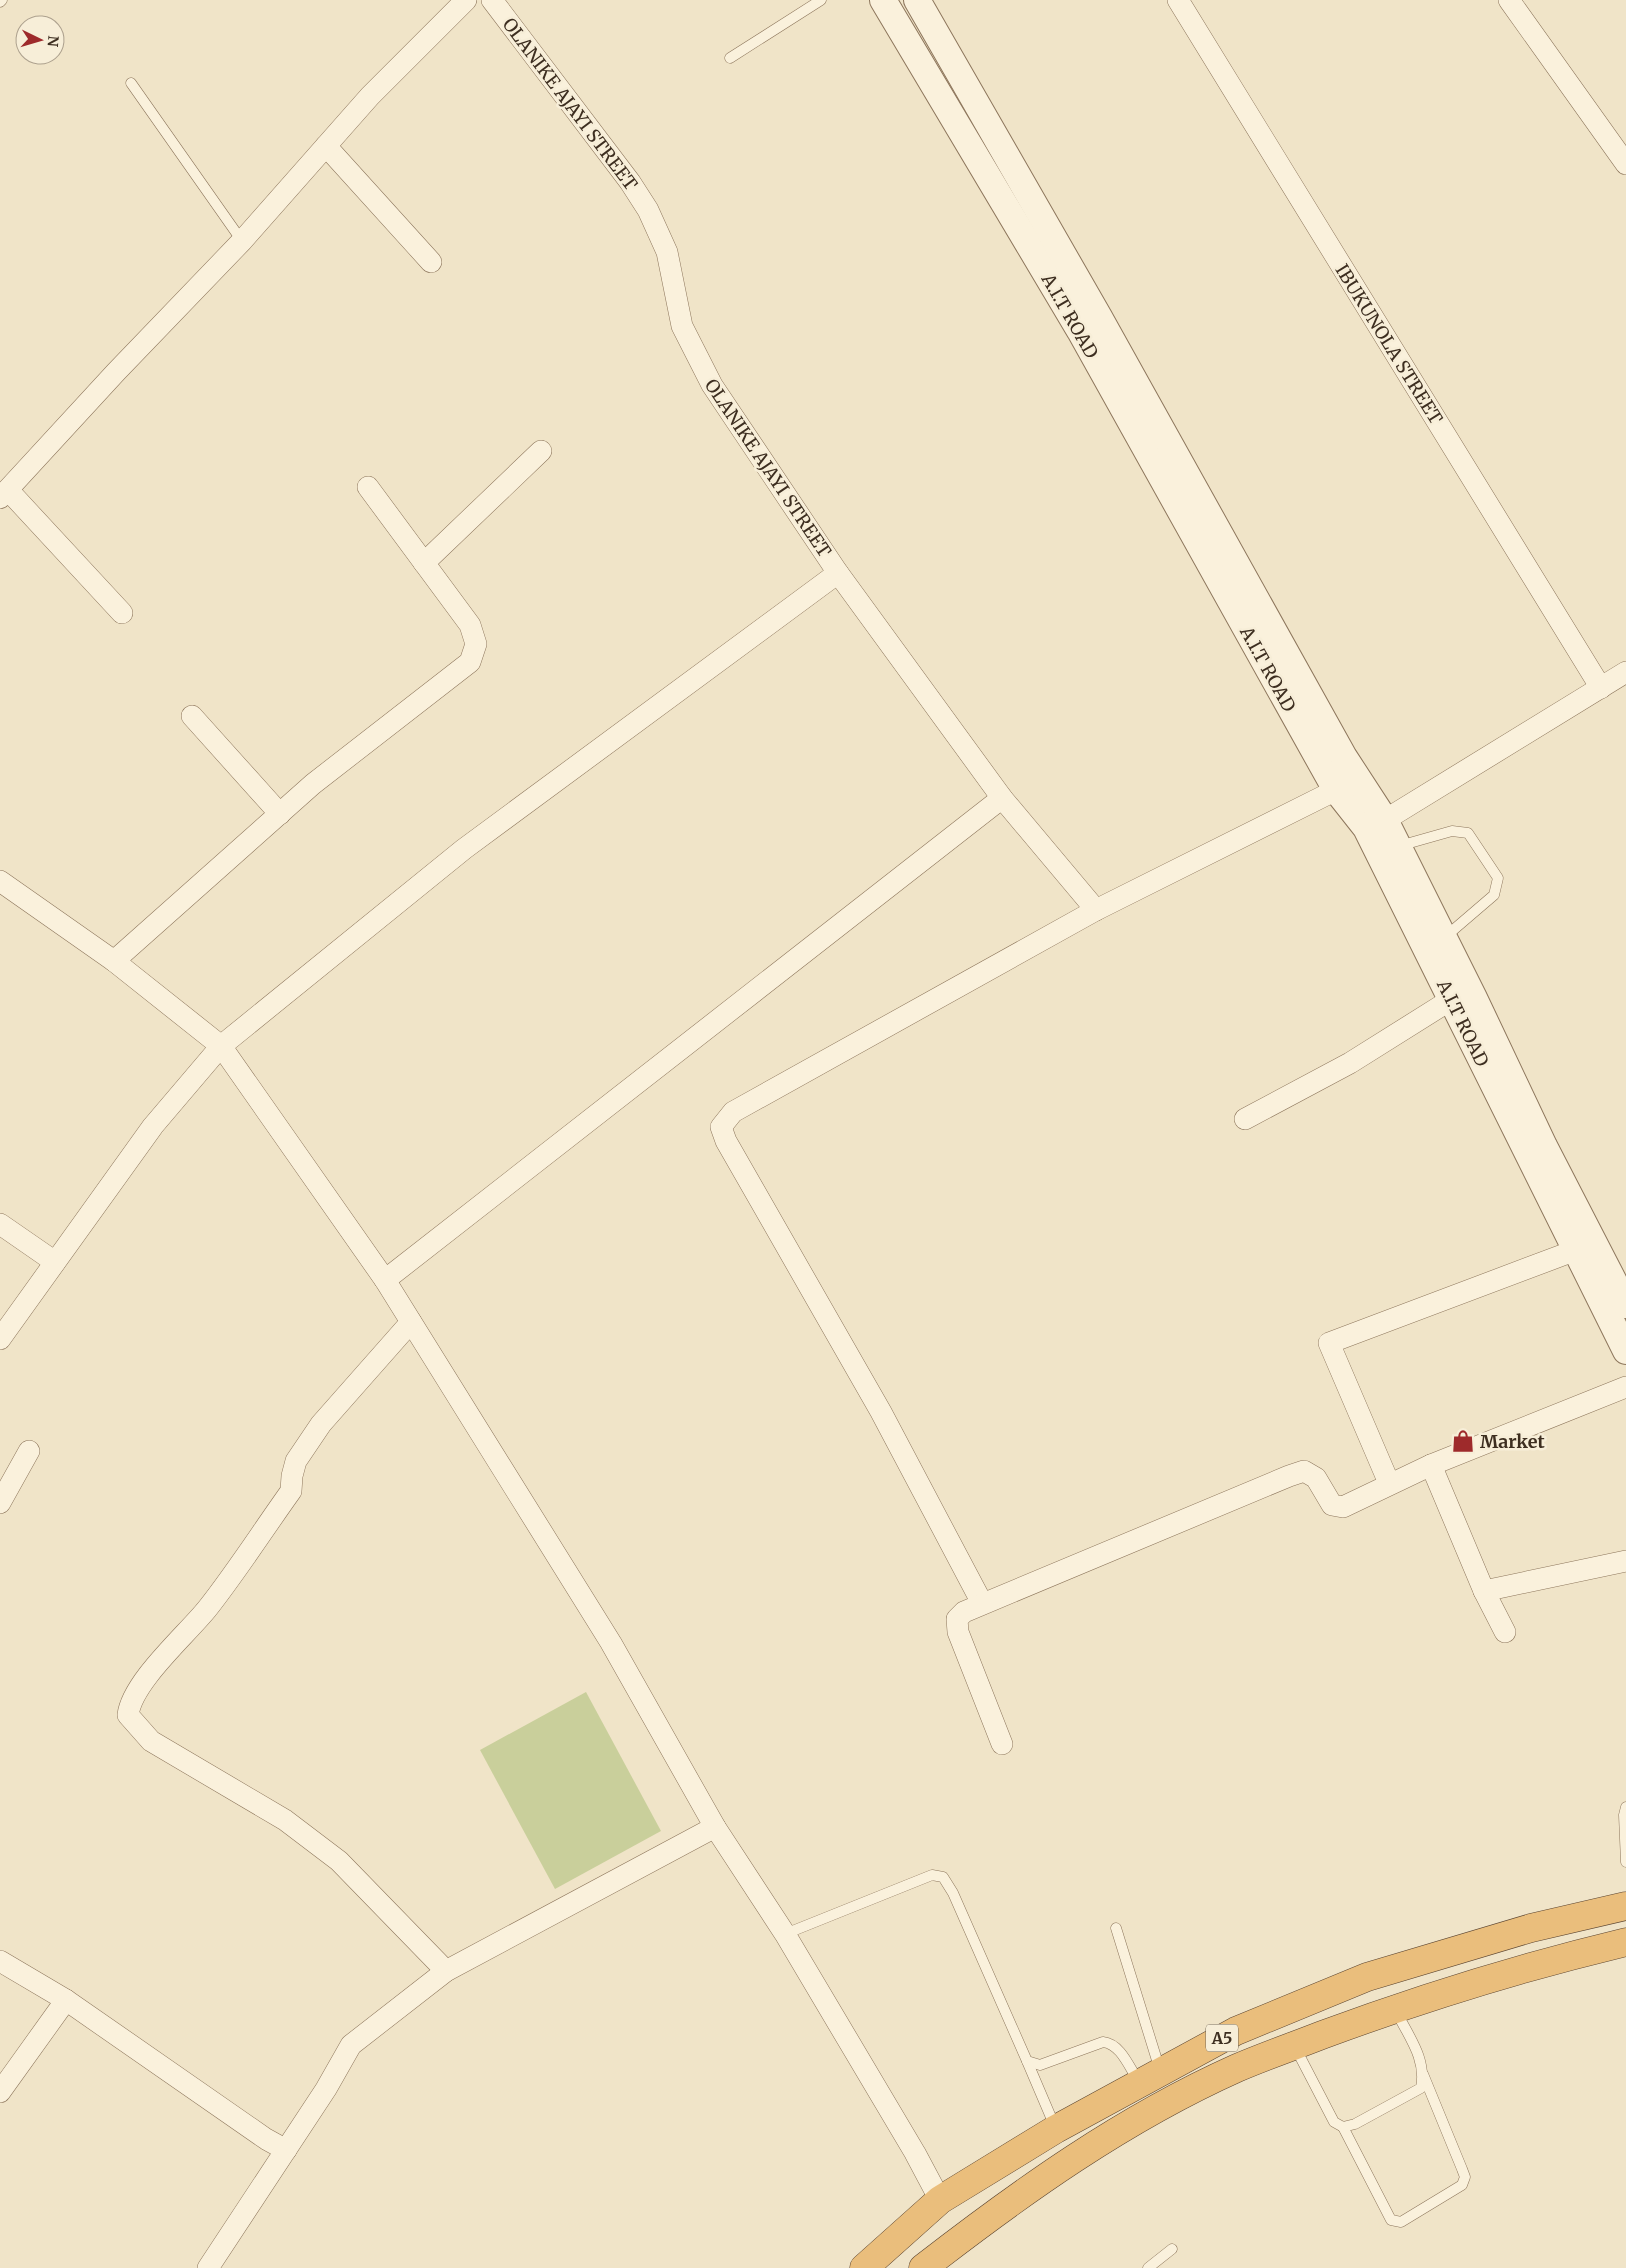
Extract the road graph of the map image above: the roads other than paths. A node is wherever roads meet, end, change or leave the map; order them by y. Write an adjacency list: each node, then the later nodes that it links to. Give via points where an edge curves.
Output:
1 (466, 0): 10 (street, via 370,96)
2 (492, 0): 18 (street, OLANIKE AJAYI STREET, via 648,210 667,252 682,326 712,385)
3 (822, 0): 8 (lane)
4 (883, 0): 23 (street, A.I.T ROAD, via 1080,331)
5 (1178, 0): 21 (street, IBUKUNOLA STREET)
6 (1509, 0): 11 (street)
7 (918, 1): 26 (street, A.I.T ROAD, via 1344,757)
8 (730, 58)
9 (131, 83): 12 (lane)
10 (326, 146): 12 (street); 13 (street)
11 (1626, 164)
12 (242, 241): 16 (street)
13 (431, 262)
14 (541, 451): 17 (street)
15 (368, 487): 17 (street)
16 (4, 494): 19 (street)
17 (424, 563): 25 (street, via 470,625 476,644 470,662 313,784)
18 (838, 574): 24 (street, OLANIKE AJAYI STREET); 34 (street, via 464,850)
19 (122, 613)
20 (1626, 672): 21 (street)
21 (1601, 688): 26 (street)
22 (192, 716): 25 (street)
23 (1336, 790): 29 (street); 30 (street, A.I.T ROAD, via 1366,828)
24 (1002, 798): 29 (street, OLANIKE AJAYI STREET); 39 (street)
25 (280, 814): 32 (street)
26 (1385, 820): 27 (street, A.I.T ROAD)
27 (1398, 846): 30 (street, A.I.T ROAD); 31 (lane, via 1452,831 1468,833 1498,878 1494,895)
28 (1, 882): 32 (street)
29 (1096, 910): 51 (street, via 733,1112 722,1127 726,1140 880,1412)
30 (1422, 917): 31 (street, A.I.T ROAD); 33 (street, A.I.T ROAD)
31 (1445, 937): 40 (street, A.I.T ROAD)
32 (114, 961): 34 (street)
33 (1452, 999): 35 (street, via 1350,1064); 37 (street, A.I.T ROAD)
34 (221, 1046): 38 (street, via 152,1126); 39 (street)
35 (1245, 1119)
36 (0, 1224): 38 (street)
37 (1576, 1250): 40 (street, A.I.T ROAD); 47 (street, via 1329,1343)
38 (55, 1262): 42 (street)
39 (385, 1280): 41 (street)
40 (1617, 1291): 43 (street, A.I.T ROAD)
41 (411, 1322): 55 (street, via 611,1643); 62 (street, via 322,1424 296,1461 292,1491 207,1608 147,1678 130,1702 128,1715 151,1742 285,1820 339,1861)
42 (0, 1340)
43 (1626, 1351)
44 (1626, 1387): 46 (street)
45 (29, 1451): 48 (street)
46 (1431, 1465): 47 (street); 50 (street)
47 (1389, 1483): 51 (street, via 1343,1507 1332,1505 1316,1478 1304,1471)
48 (0, 1503)
49 (1626, 1561): 50 (street)
50 (1484, 1591): 52 (street)
51 (982, 1603): 53 (street, via 957,1619 958,1632)
52 (1505, 1632)
53 (1002, 1744)
54 (1626, 1807): 56 (lane)
55 (715, 1827): 59 (street); 62 (street)
56 (1626, 1862)
57 (1626, 1906): 68 (highway, A5, via 1531,1928 1368,1977 1236,2031)
58 (1116, 1928): 68 (lane)
59 (786, 1934): 66 (lane, via 932,1875 943,1876); 73 (street)
60 (1626, 1942): 64 (highway, A5, via 1532,1965)
61 (0, 1961): 63 (street)
62 (446, 1971): 72 (street, via 351,2045)
63 (66, 2000): 69 (street); 72 (street)
64 (1394, 2008): 65 (highway, A5); 67 (lane, via 1421,2060)
65 (1295, 2046): 70 (lane, via 1334,2122); 77 (highway, A5, via 1237,2068 1137,2120 1053,2172)
66 (1027, 2061): 68 (lane, via 1040,2065 1103,2042 1116,2046); 71 (lane)
67 (1423, 2074): 70 (lane, via 1421,2088 1355,2124); 70 (lane, via 1465,2177 1462,2185 1401,2222 1391,2220)
68 (1150, 2077): 71 (highway, A5)
69 (0, 2092)
70 (1343, 2127)
71 (1056, 2129): 73 (highway, A5)
72 (286, 2150): 75 (street)
73 (940, 2200): 76 (highway, A5)
74 (1172, 2249): 78 (lane)
75 (208, 2268)
76 (864, 2268)
77 (923, 2268)
78 (1148, 2268)

